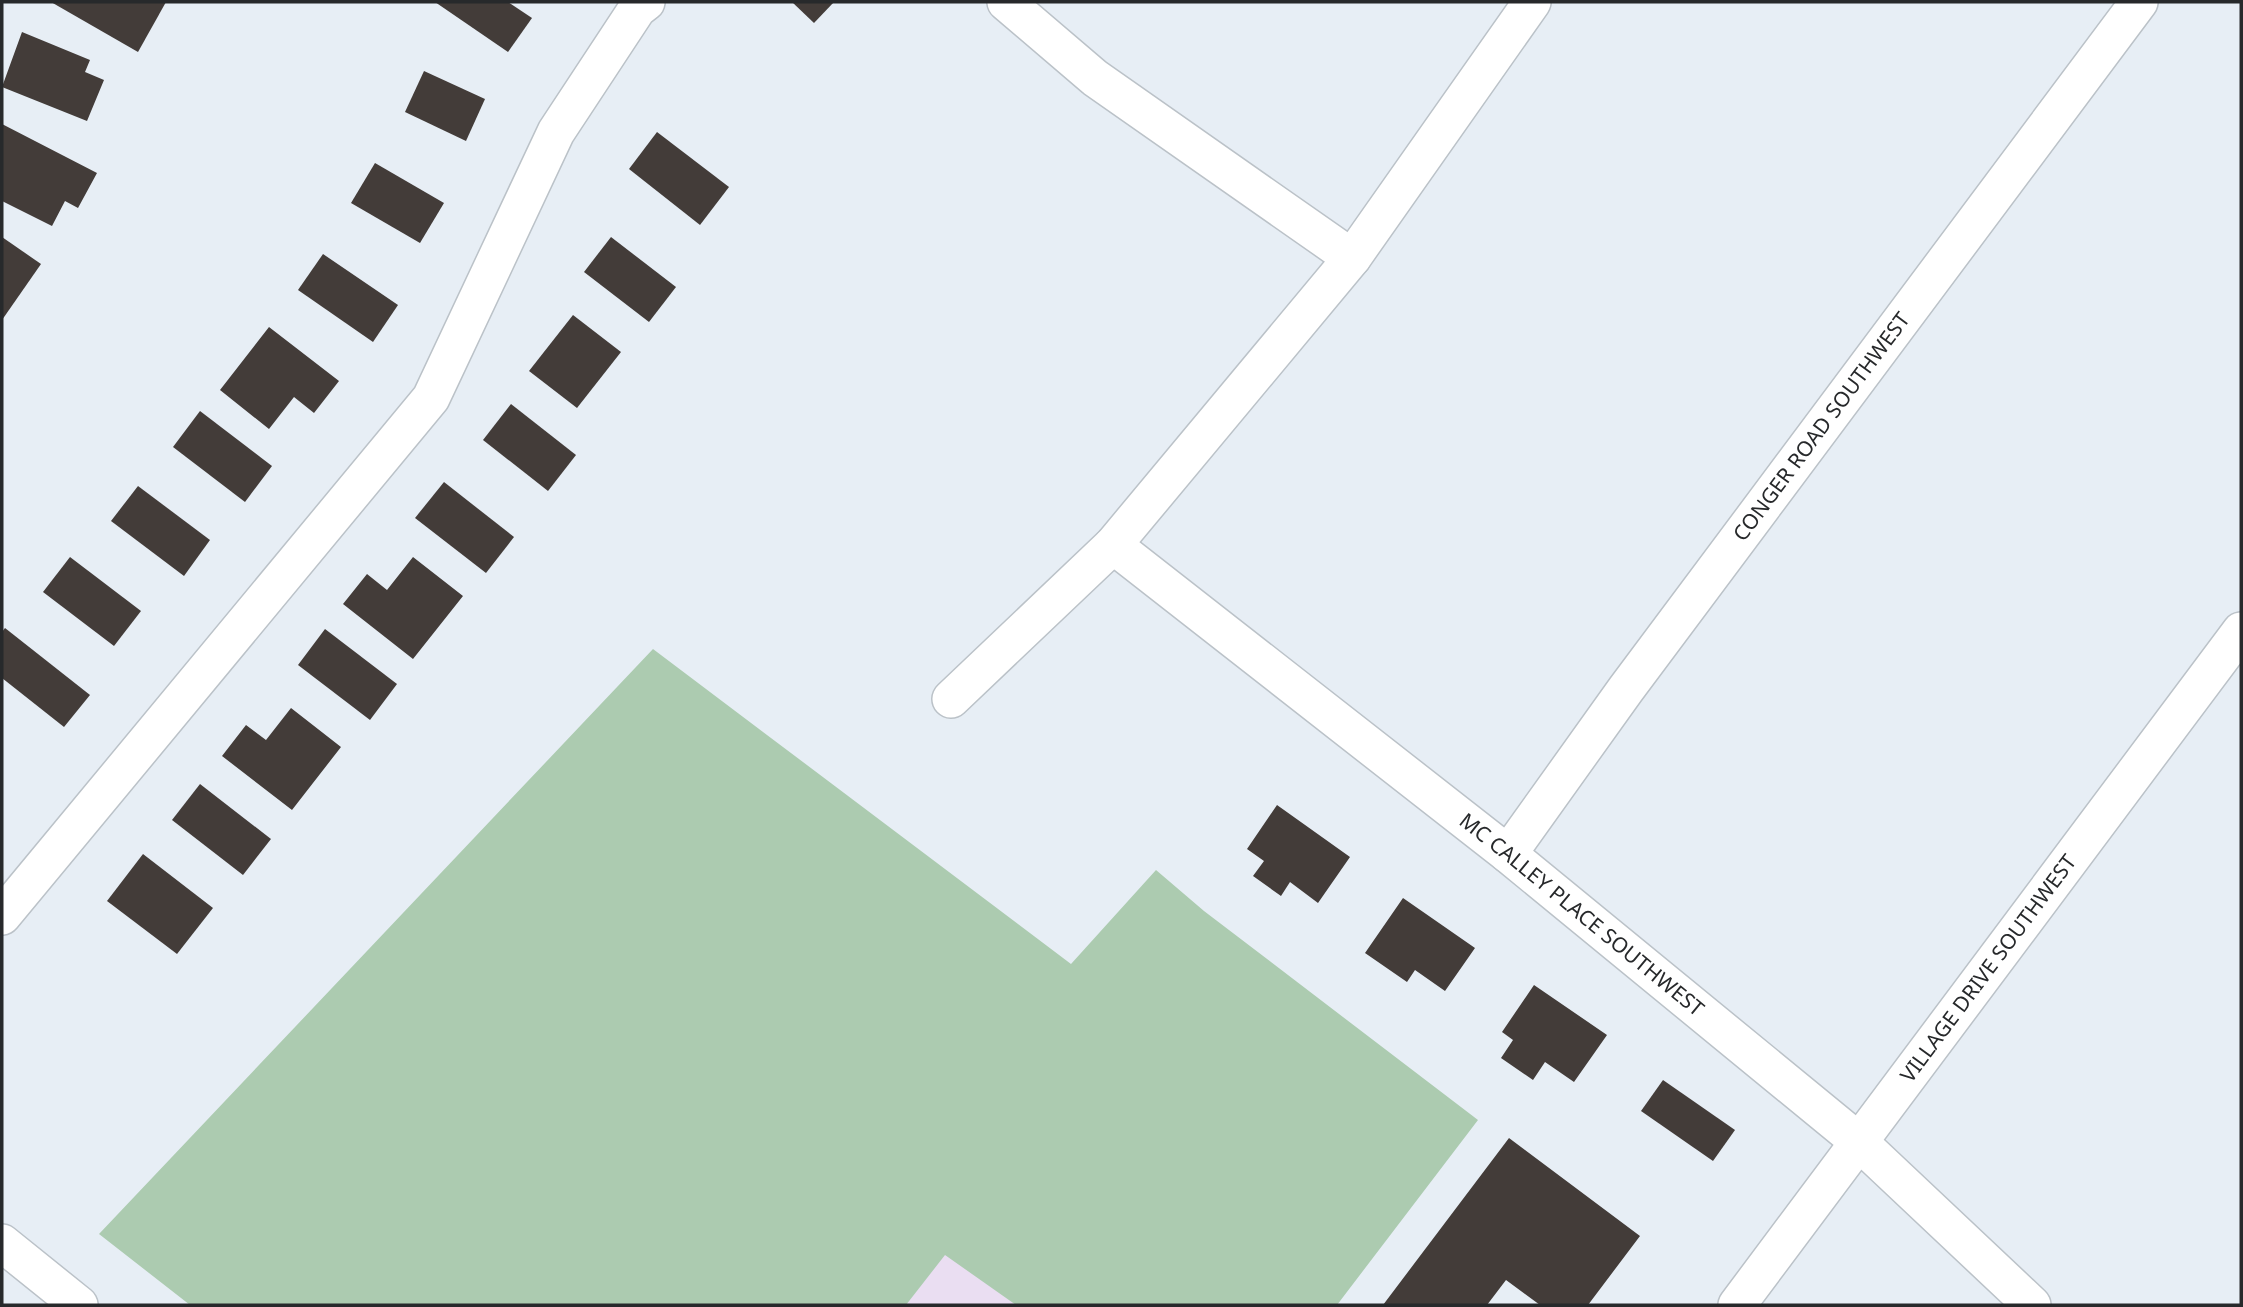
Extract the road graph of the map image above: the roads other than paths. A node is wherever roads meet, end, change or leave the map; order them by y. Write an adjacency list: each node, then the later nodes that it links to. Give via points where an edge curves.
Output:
1 (646, 2): 10 (street, via 556,132 431,398)
2 (1006, 2): 5 (street, via 1095,78)
3 (1532, 2): 5 (street)
4 (2139, 2): 9 (street, CONGER ROAD SOUTHWEST, via 1626,688)
5 (1352, 258): 6 (street)
6 (1113, 545): 8 (street); 9 (street, MC CALLEY PLACE SOUTHWEST)
7 (2241, 631): 11 (street, VILLAGE DRIVE SOUTHWEST)
8 (951, 699)
9 (1508, 855): 11 (street, MC CALLEY PLACE SOUTHWEST)
10 (2, 916)
11 (1858, 1141): 14 (street, VILLAGE DRIVE SOUTHWEST); 15 (street, MC CALLEY PLACE SOUTHWEST)
12 (2, 1243): 13 (street)
13 (79, 1305)
14 (1737, 1305)
15 (2032, 1305)

